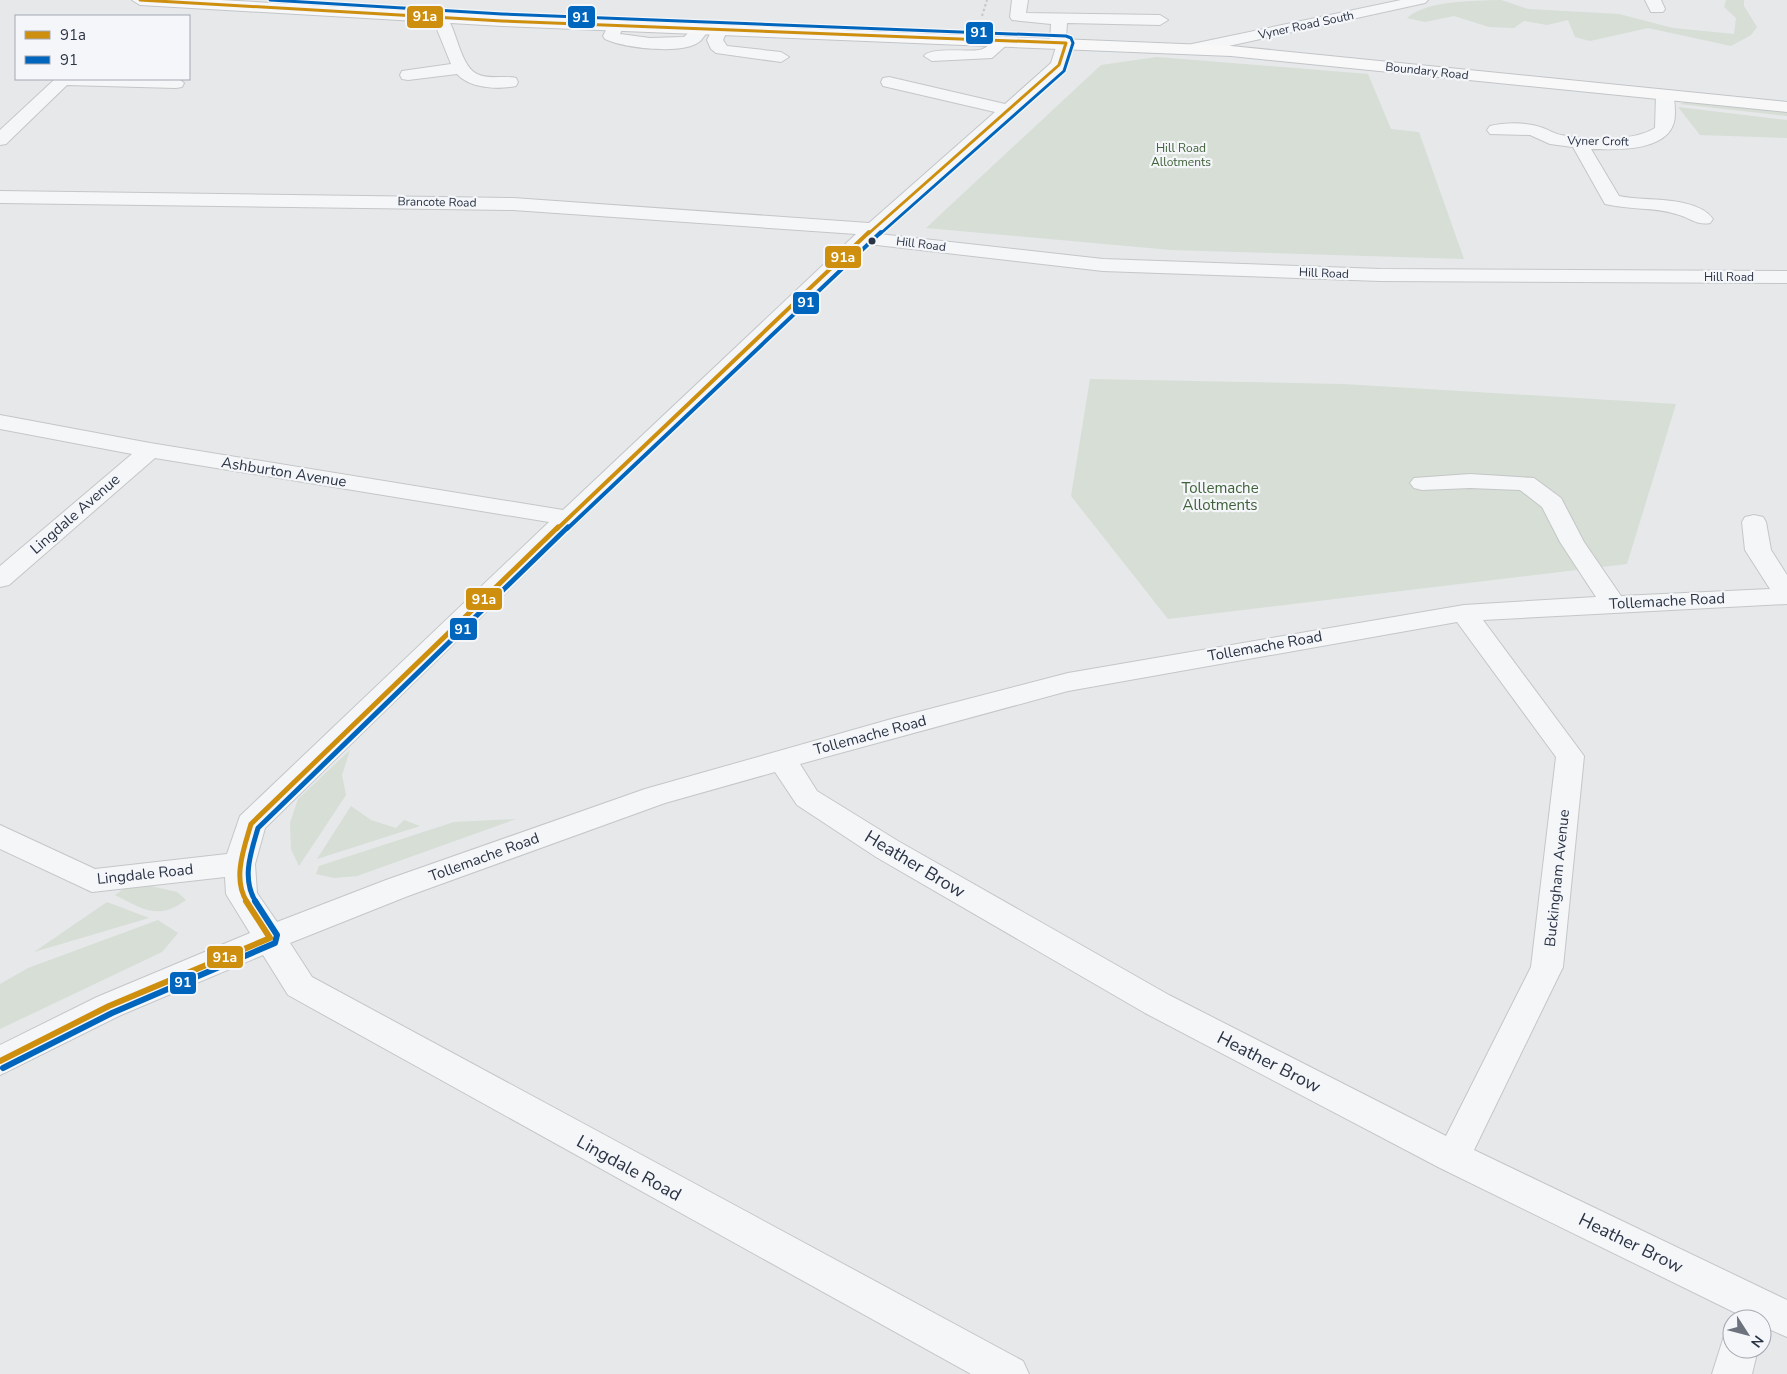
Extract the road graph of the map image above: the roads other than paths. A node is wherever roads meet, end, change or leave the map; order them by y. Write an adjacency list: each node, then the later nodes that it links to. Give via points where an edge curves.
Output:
1 (140, 0): 4 (main road)
2 (1020, 0): 6 (street, via 1018,17)
3 (1420, 0): 13 (street, Vyner Road South)
4 (299, 4): 5 (main road)
5 (440, 17): 8 (main road); 16 (street, via 443,34)
6 (1059, 20): 7 (street); 12 (street, Lingdale Road)
7 (1160, 20)
8 (616, 25): 9 (street, via 611,36 627,42 686,41 696,37)
9 (701, 29): 10 (main road, Boundary Road)
10 (720, 30): 11 (main road, Boundary Road); 15 (street, via 715,40 722,50)
11 (1003, 41): 12 (main road, Boundary Road); 14 (street, via 986,54)
12 (1062, 43): 13 (main road, Boundary Road); 23 (street, Lingdale Road, via 1059,65)
13 (1192, 49): 21 (main road, Boundary Road)
14 (932, 56)
15 (781, 57)
16 (462, 68): 17 (street); 18 (street, via 467,75 476,78)
17 (408, 75)
18 (510, 82)
19 (889, 82): 23 (street)
20 (176, 83): 25 (street, via 63,80)
21 (1665, 94): 22 (main road, Boundary Road); 26 (street, Vyner Croft, via 1664,127 1650,138 1619,143)
22 (1787, 107)
23 (1008, 110): 29 (street, Lingdale Road)
24 (1496, 130): 26 (street, Vyner Croft, via 1528,130 1556,140)
25 (0, 140)
26 (1578, 141): 28 (street, via 1612,200 1671,205)
27 (0, 197): 29 (street, Brancote Road, via 514,204)
28 (1703, 219)
29 (868, 233): 30 (street, Hill Road, via 1103,265 1380,275); 34 (street, Lingdale Road)
30 (1787, 277)
31 (0, 422): 32 (street, Ashburton Avenue)
32 (150, 450): 34 (street, Ashburton Avenue); 36 (street, Lingdale Avenue)
33 (1422, 483): 38 (street, via 1526,483 1552,503 1572,542)
34 (568, 518): 42 (street, Lingdale Road, via 251,824)
35 (1754, 522): 37 (street, via 1758,550)
36 (0, 578)
37 (1787, 596): 38 (street, Tollemache Road)
38 (1614, 604): 39 (street, Tollemache Road)
39 (1464, 613): 40 (street, Tollemache Road, via 1068,682); 45 (street, Buckingham Avenue, via 1570,756 1547,967)
40 (781, 759): 43 (street, Tollemache Road, via 655,796 397,888); 45 (street, Heather Brow, via 807,798 887,849 1157,1004)
41 (0, 836): 42 (street, Lingdale Road, via 92,880)
42 (240, 864): 43 (street, Lingdale Road, via 242,894)
43 (270, 938): 44 (street, Tollemache Road, via 109,1006); 50 (street, Lingdale Road, via 300,986)
44 (0, 1061)
45 (1453, 1157): 46 (street, Heather Brow)
46 (1746, 1309)
47 (1772, 1315): 48 (street, Heather Brow)
48 (1787, 1319)
49 (1736, 1359): 51 (street)
50 (1009, 1374)
51 (1732, 1374)

